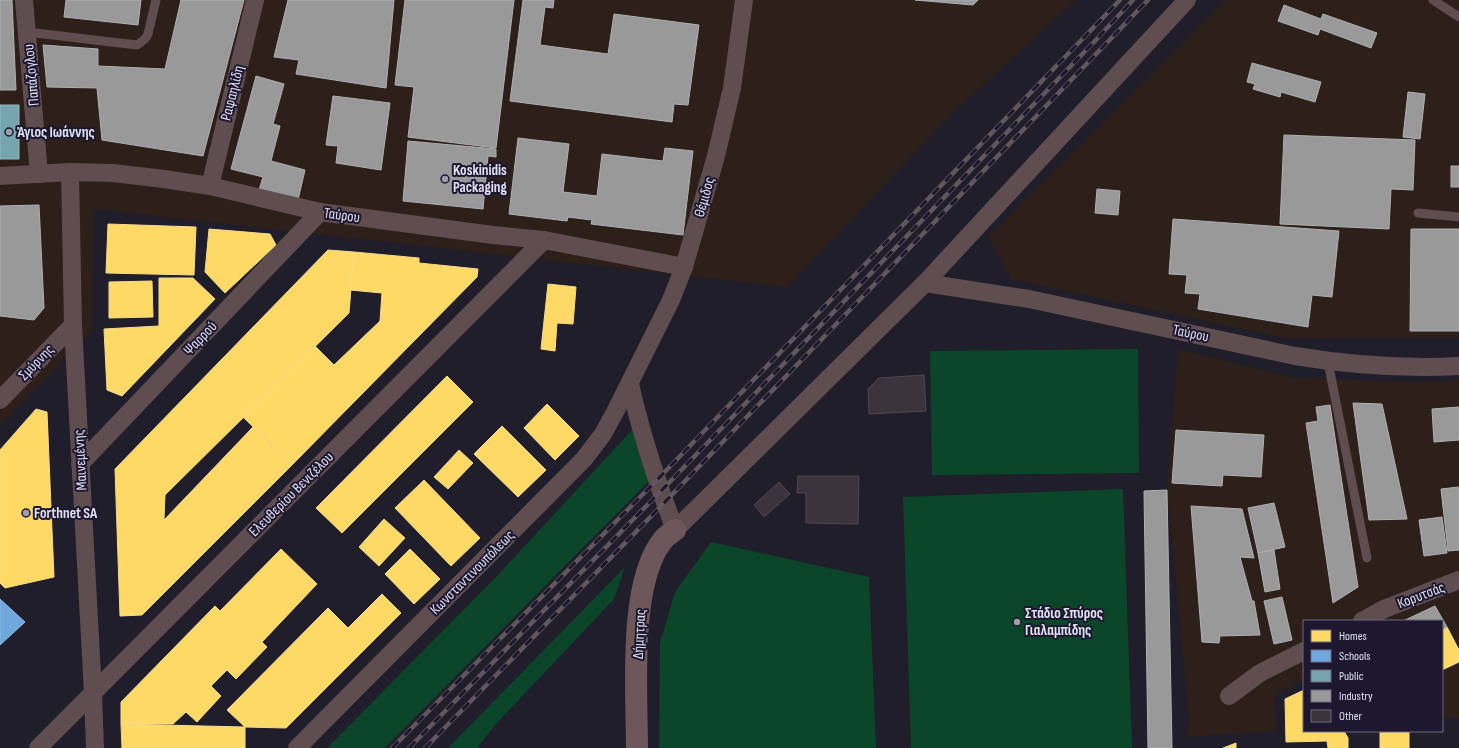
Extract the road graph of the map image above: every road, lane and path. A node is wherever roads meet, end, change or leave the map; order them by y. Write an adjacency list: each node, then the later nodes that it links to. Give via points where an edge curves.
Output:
1 (24, 0): 8 (street, Παπάζογλου)
2 (156, 0): 8 (lane, via 148,34 137,45)
3 (255, 0): 12 (street, Ραφαηλίδη)
4 (744, 0): 17 (street, Θέμιδος, via 732,88 716,156)
5 (1187, 0): 18 (street)
6 (1434, 0): 7 (lane)
7 (1459, 17)
8 (27, 32): 10 (street, Παπάζογλου)
9 (70, 172): 10 (street, Ταύρου); 12 (street, Ταύρου, via 113,173); 19 (street, Μαινεμένης)
10 (39, 174): 11 (street, Ταύρου)
11 (0, 176)
12 (210, 186): 13 (street, Ταύρου)
13 (320, 212): 16 (street, Ταύρου); 24 (street, Ψαρρού)
14 (1418, 214): 15 (lane)
15 (1459, 216)
16 (544, 240): 17 (street, Ταύρου); 30 (street, Ελευθερίου Βενιζέλου)
17 (684, 266): 22 (street, Θέμιδος, via 671,300)
18 (925, 283): 20 (street, Ταύρου, via 1029,299); 25 (street)
19 (72, 324): 23 (street, Σμύρνης); 24 (street, Μαινεμένης)
20 (1328, 362): 21 (street, Ταύρου, via 1391,367); 26 (lane)
21 (1459, 366)
22 (630, 384): 25 (street, via 647,451); 34 (street, Κωνσταντινουπόλεως, via 603,434 584,459)
23 (0, 400)
24 (80, 464): 30 (street, Μαινεμένης)
25 (675, 530): 35 (street, Δήμητρας, via 663,540 653,557 642,594 638,627)
26 (1367, 558)
27 (1459, 580): 28 (street, Κορυτσάς, via 1384,609)
28 (1364, 620)
29 (1303, 651): 31 (street, via 1260,673)
30 (93, 693): 32 (street, Ελευθερίου Βενιζέλου); 33 (street, Μαινεμένης)
31 (1229, 696)
32 (38, 748)
33 (95, 748)
34 (297, 748)
35 (637, 748)

